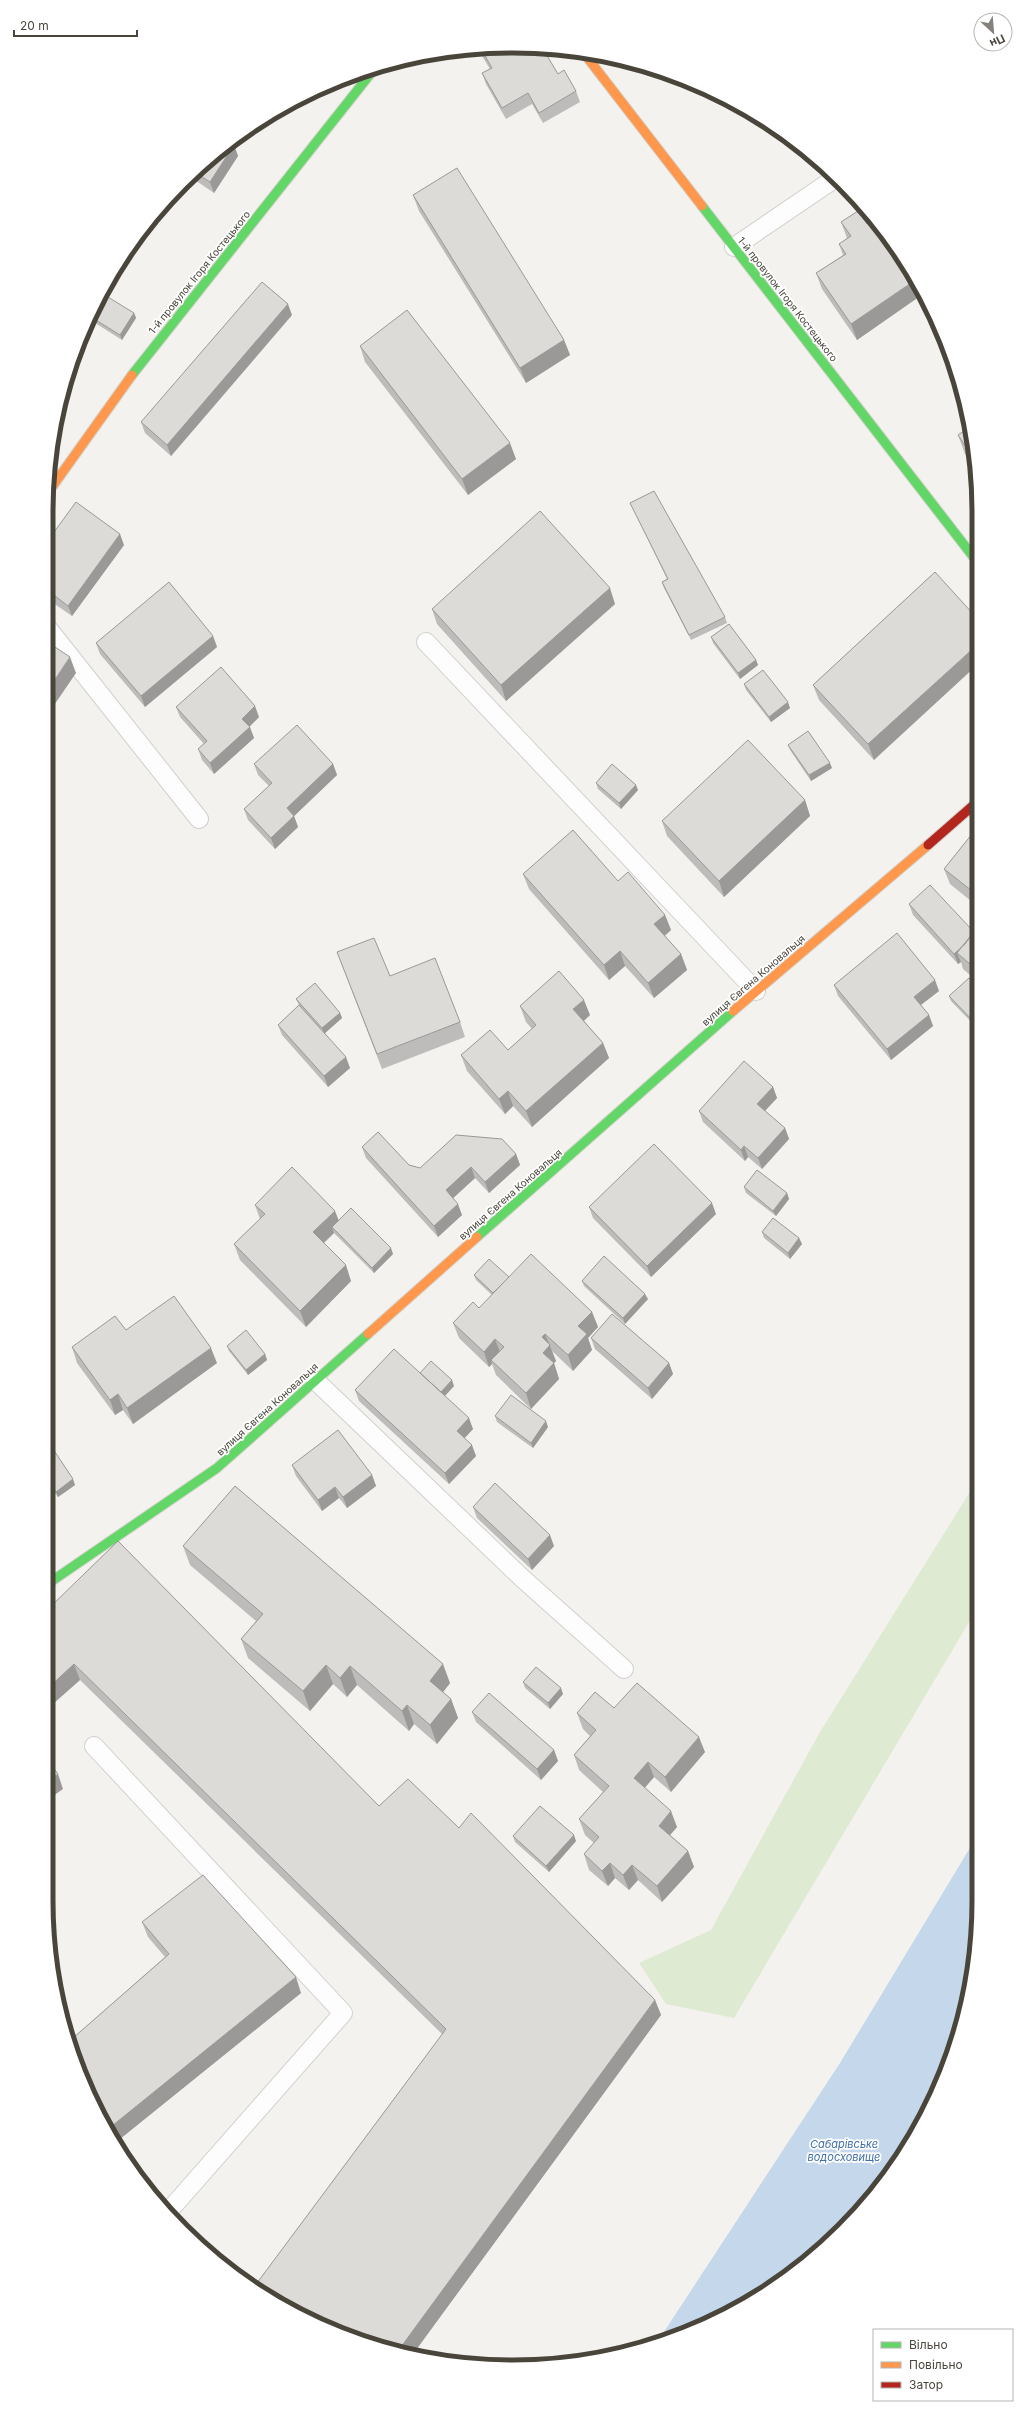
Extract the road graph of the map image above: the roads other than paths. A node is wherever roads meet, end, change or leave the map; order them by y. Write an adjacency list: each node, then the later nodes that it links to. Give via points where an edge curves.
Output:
1 (589, 60): 4 (street, 1-й провулок Ігоря Костецького)
2 (370, 76): 5 (street, 1-й провулок Ігоря Костецького, via 113,398)
3 (830, 182): 4 (lane)
4 (734, 247): 6 (street, 1-й провулок Ігоря Костецького)
5 (54, 484)
6 (972, 555)
7 (53, 635): 10 (lane)
8 (426, 642): 11 (lane)
9 (972, 806): 11 (street, вулиця Євгена Коновальця)
10 (199, 819)
11 (756, 991): 12 (street, вулиця Євгена Коновальця)
12 (316, 1380): 13 (street, вулиця Євгена Коновальця, via 217,1468); 14 (lane, via 522,1578)
13 (53, 1580)
14 (624, 1669)
15 (94, 1746): 16 (lane, via 343,2014)
16 (172, 2208)

